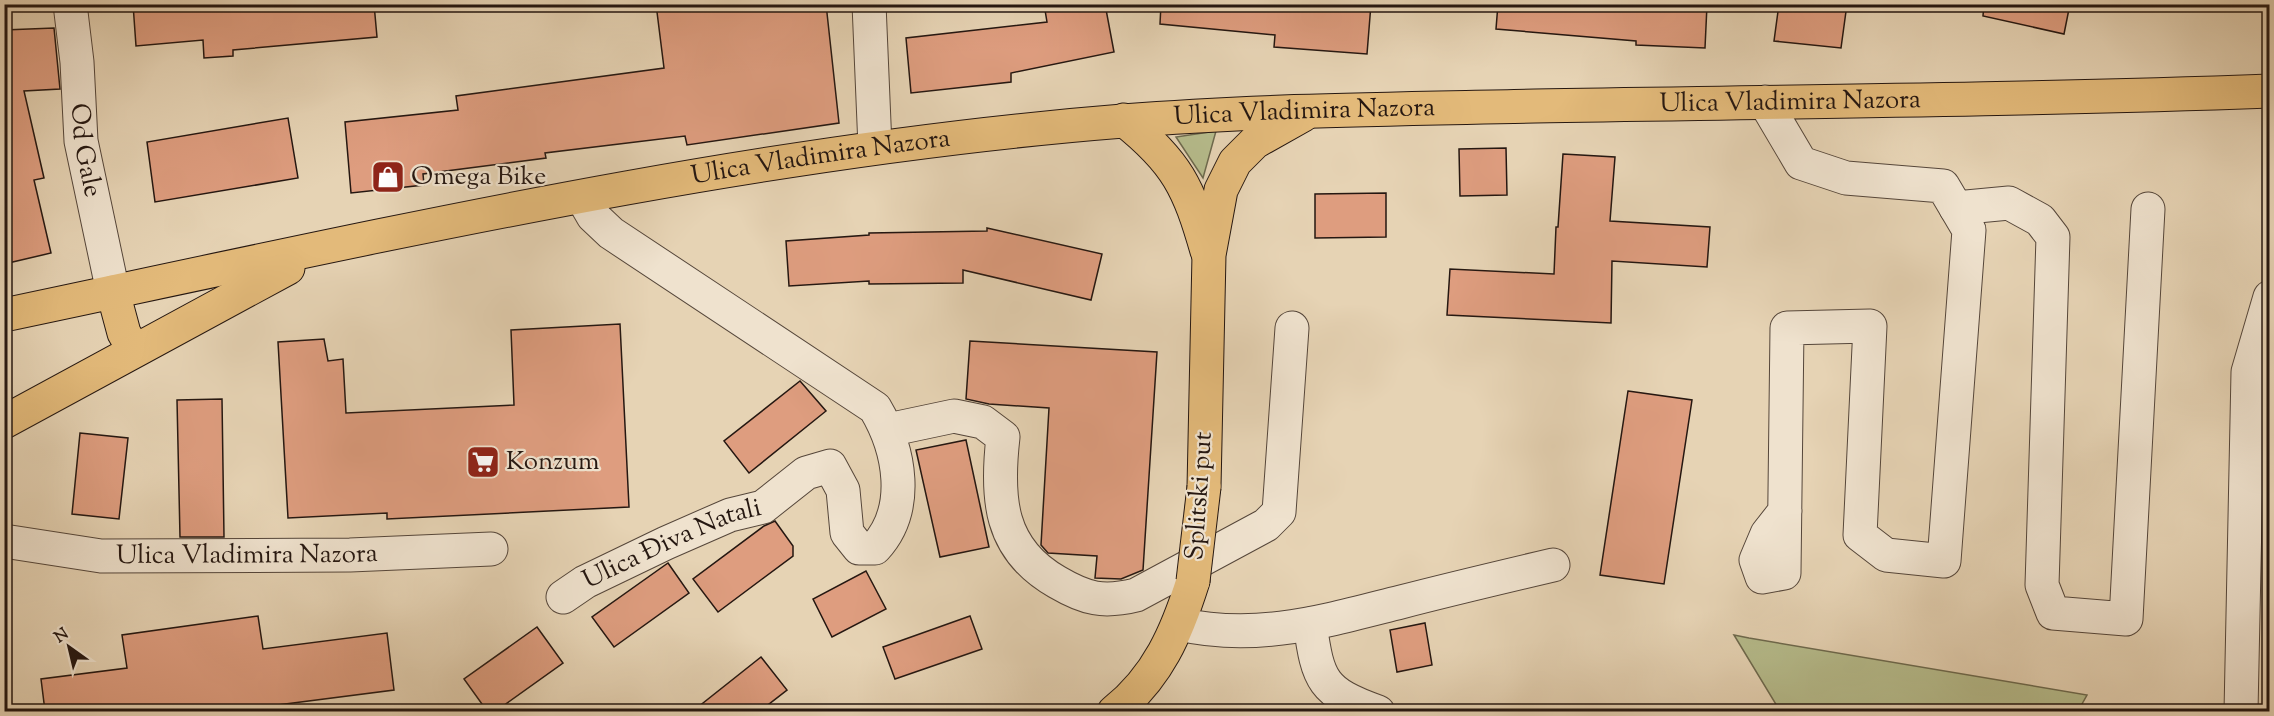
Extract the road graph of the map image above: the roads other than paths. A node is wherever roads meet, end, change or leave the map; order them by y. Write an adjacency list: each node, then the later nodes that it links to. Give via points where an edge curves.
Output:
1 (869, 4): 7 (street)
2 (63, 5): 13 (street, Od Gale, via 77,62 81,141)
3 (2270, 91): 4 (main road, Ulica Vladimira Nazora)
4 (1765, 102): 5 (main road, Ulica Vladimira Nazora); 9 (street, via 1801,163 1846,178 1943,186)
5 (1313, 111): 6 (main road, Ulica Vladimira Nazora); 12 (main road, Splitski put, via 1255,142 1236,162 1221,190)
6 (1124, 120): 7 (main road, Ulica Vladimira Nazora); 12 (main road, Splitski put, via 1166,157 1180,176 1193,201)
7 (875, 147): 8 (main road, Ulica Vladimira Nazora)
8 (582, 197): 11 (main road, Ulica Vladimira Nazora); 19 (street, Ulica Điva Natali, via 593,216 611,233 875,408)
9 (1956, 208): 10 (street, via 2009,203 2040,220 2053,237 2042,585 2053,613 2126,620); 20 (street, via 1969,230 1944,561 1886,555 1860,535 1870,326 1786,328)
10 (2148, 209)
11 (349, 243): 13 (main road, Ulica Vladimira Nazora); 17 (main road, Ulica Vladimira Nazora, via 260,281)
12 (1209, 255): 25 (main road, Splitski put, bridge, via 1204,487 1193,581)
13 (113, 292): 15 (main road, Ulica Vladimira Nazora); 17 (main road, via 124,333)
14 (2270, 297): 29 (street, via 2248,372)
15 (4, 315)
16 (1292, 328): 19 (street, via 1279,512 1266,525 1136,595 1116,600 1083,598 1028,562 1011,540 1004,508 999,473 1004,437 983,422 954,416)
17 (134, 350): 18 (main road, Ulica Vladimira Nazora)
18 (4, 422)
19 (888, 430): 24 (street, Ulica Điva Natali, via 897,459 897,506 886,535 875,548 859,548 847,533 843,490 830,466 806,473 763,507 730,515 666,543 585,582)
20 (1785, 511)
21 (4, 541): 22 (street, Ulica Vladimira Nazora, via 101,556 350,555)
22 (491, 549)
23 (1553, 566): 26 (street)
24 (563, 597)
25 (1179, 624): 26 (street, via 1245,633); 27 (main road, Splitski put, via 1149,678)
26 (1310, 624): 28 (street, via 1316,667 1333,691)
27 (1114, 711)
28 (1378, 711)
29 (2241, 711)

